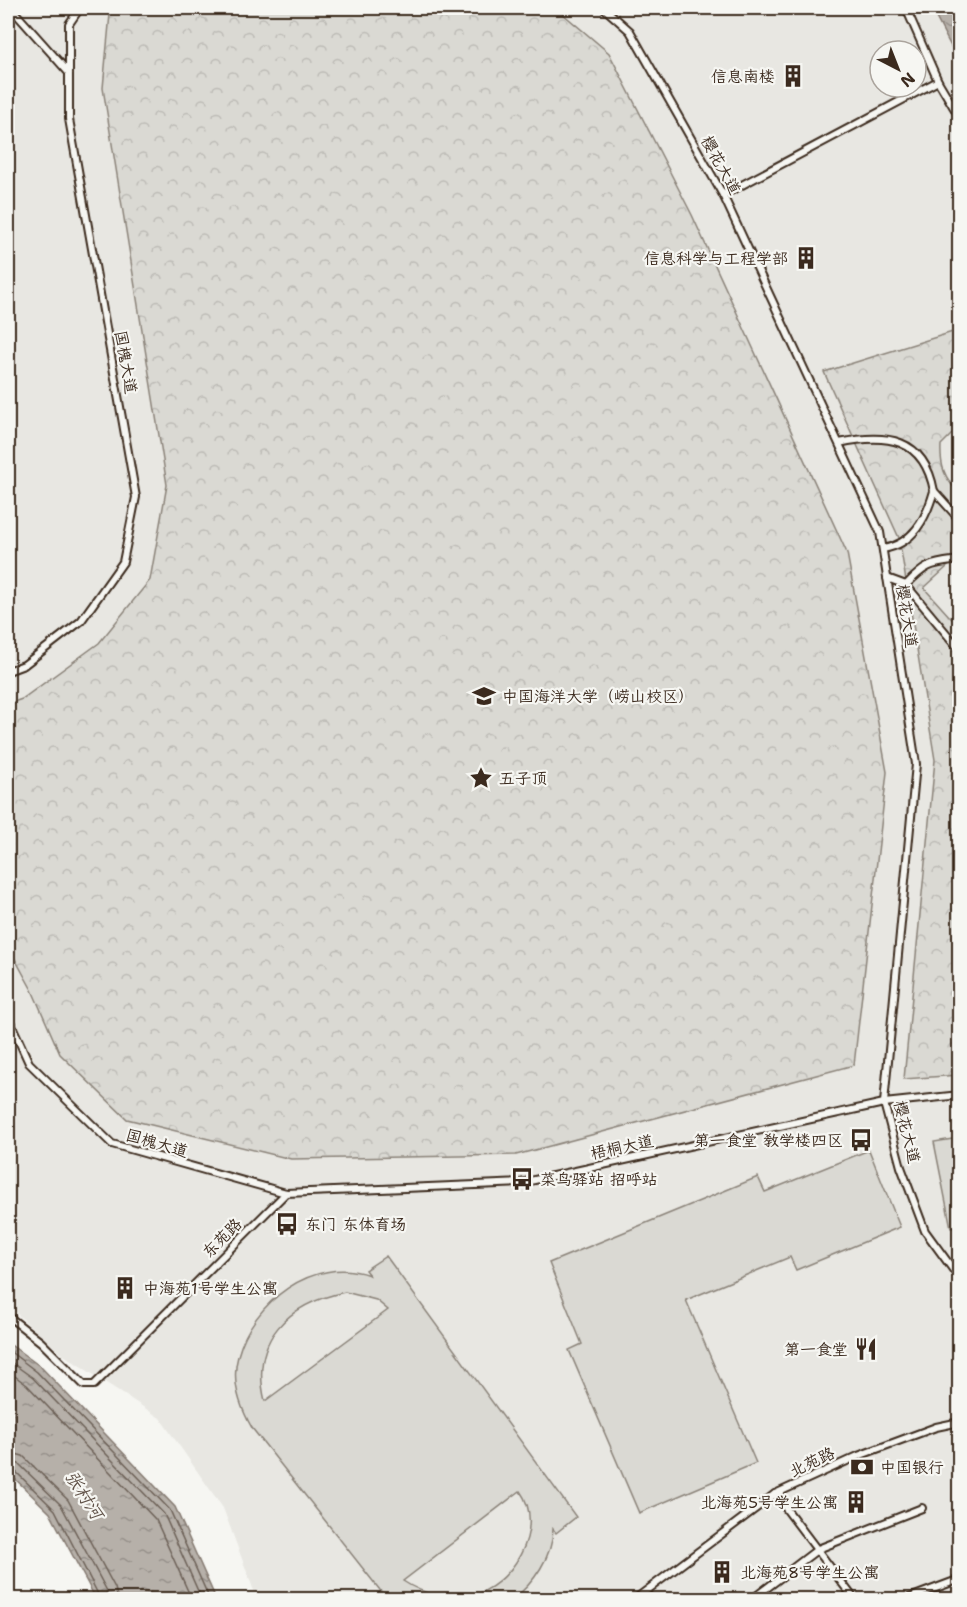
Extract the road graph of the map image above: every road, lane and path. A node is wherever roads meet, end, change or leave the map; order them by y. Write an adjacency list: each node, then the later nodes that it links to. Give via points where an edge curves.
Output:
1 (11, 8): 5 (lane)
2 (80, 8): 5 (lane, 国槐大道, via 69,24)
3 (604, 8): 8 (lane, 樱花大道, via 630,31)
4 (906, 8): 6 (lane)
5 (69, 73): 17 (lane, 国槐大道, via 69,119 136,497 123,562 81,621 24,665)
6 (938, 81): 7 (lane); 8 (lane)
7 (960, 118)
8 (723, 195): 9 (lane, 樱花大道)
9 (839, 443): 10 (lane, via 859,439 899,441 923,460); 12 (lane, 樱花大道, via 880,532)
10 (934, 491): 11 (lane); 12 (lane, via 929,508 911,536 895,547)
11 (960, 520)
12 (883, 549): 14 (lane, 樱花大道)
13 (960, 560): 15 (lane, via 942,560 921,568)
14 (887, 578): 15 (lane); 20 (lane, 樱花大道, via 916,764)
15 (906, 585): 16 (lane)
16 (960, 650)
17 (8, 671)
18 (8, 1017): 21 (lane, 国槐大道, via 29,1063 112,1144)
19 (960, 1095): 20 (lane, 梧桐大道)
20 (884, 1103): 21 (lane, 梧桐大道, via 521,1183); 22 (lane, 樱花大道, via 901,1167 925,1231)
21 (286, 1193): 23 (lane, 东苑路, via 94,1385 84,1385)
22 (960, 1279)
23 (8, 1316)
24 (960, 1422): 25 (lane, 北苑路, via 858,1456)
25 (775, 1494): 27 (lane); 29 (lane, 北苑路)
26 (922, 1508): 27 (lane)
27 (818, 1549): 30 (lane); 31 (lane)
28 (960, 1579): 32 (lane)
29 (637, 1598)
30 (751, 1599)
31 (855, 1599)
32 (904, 1599)

